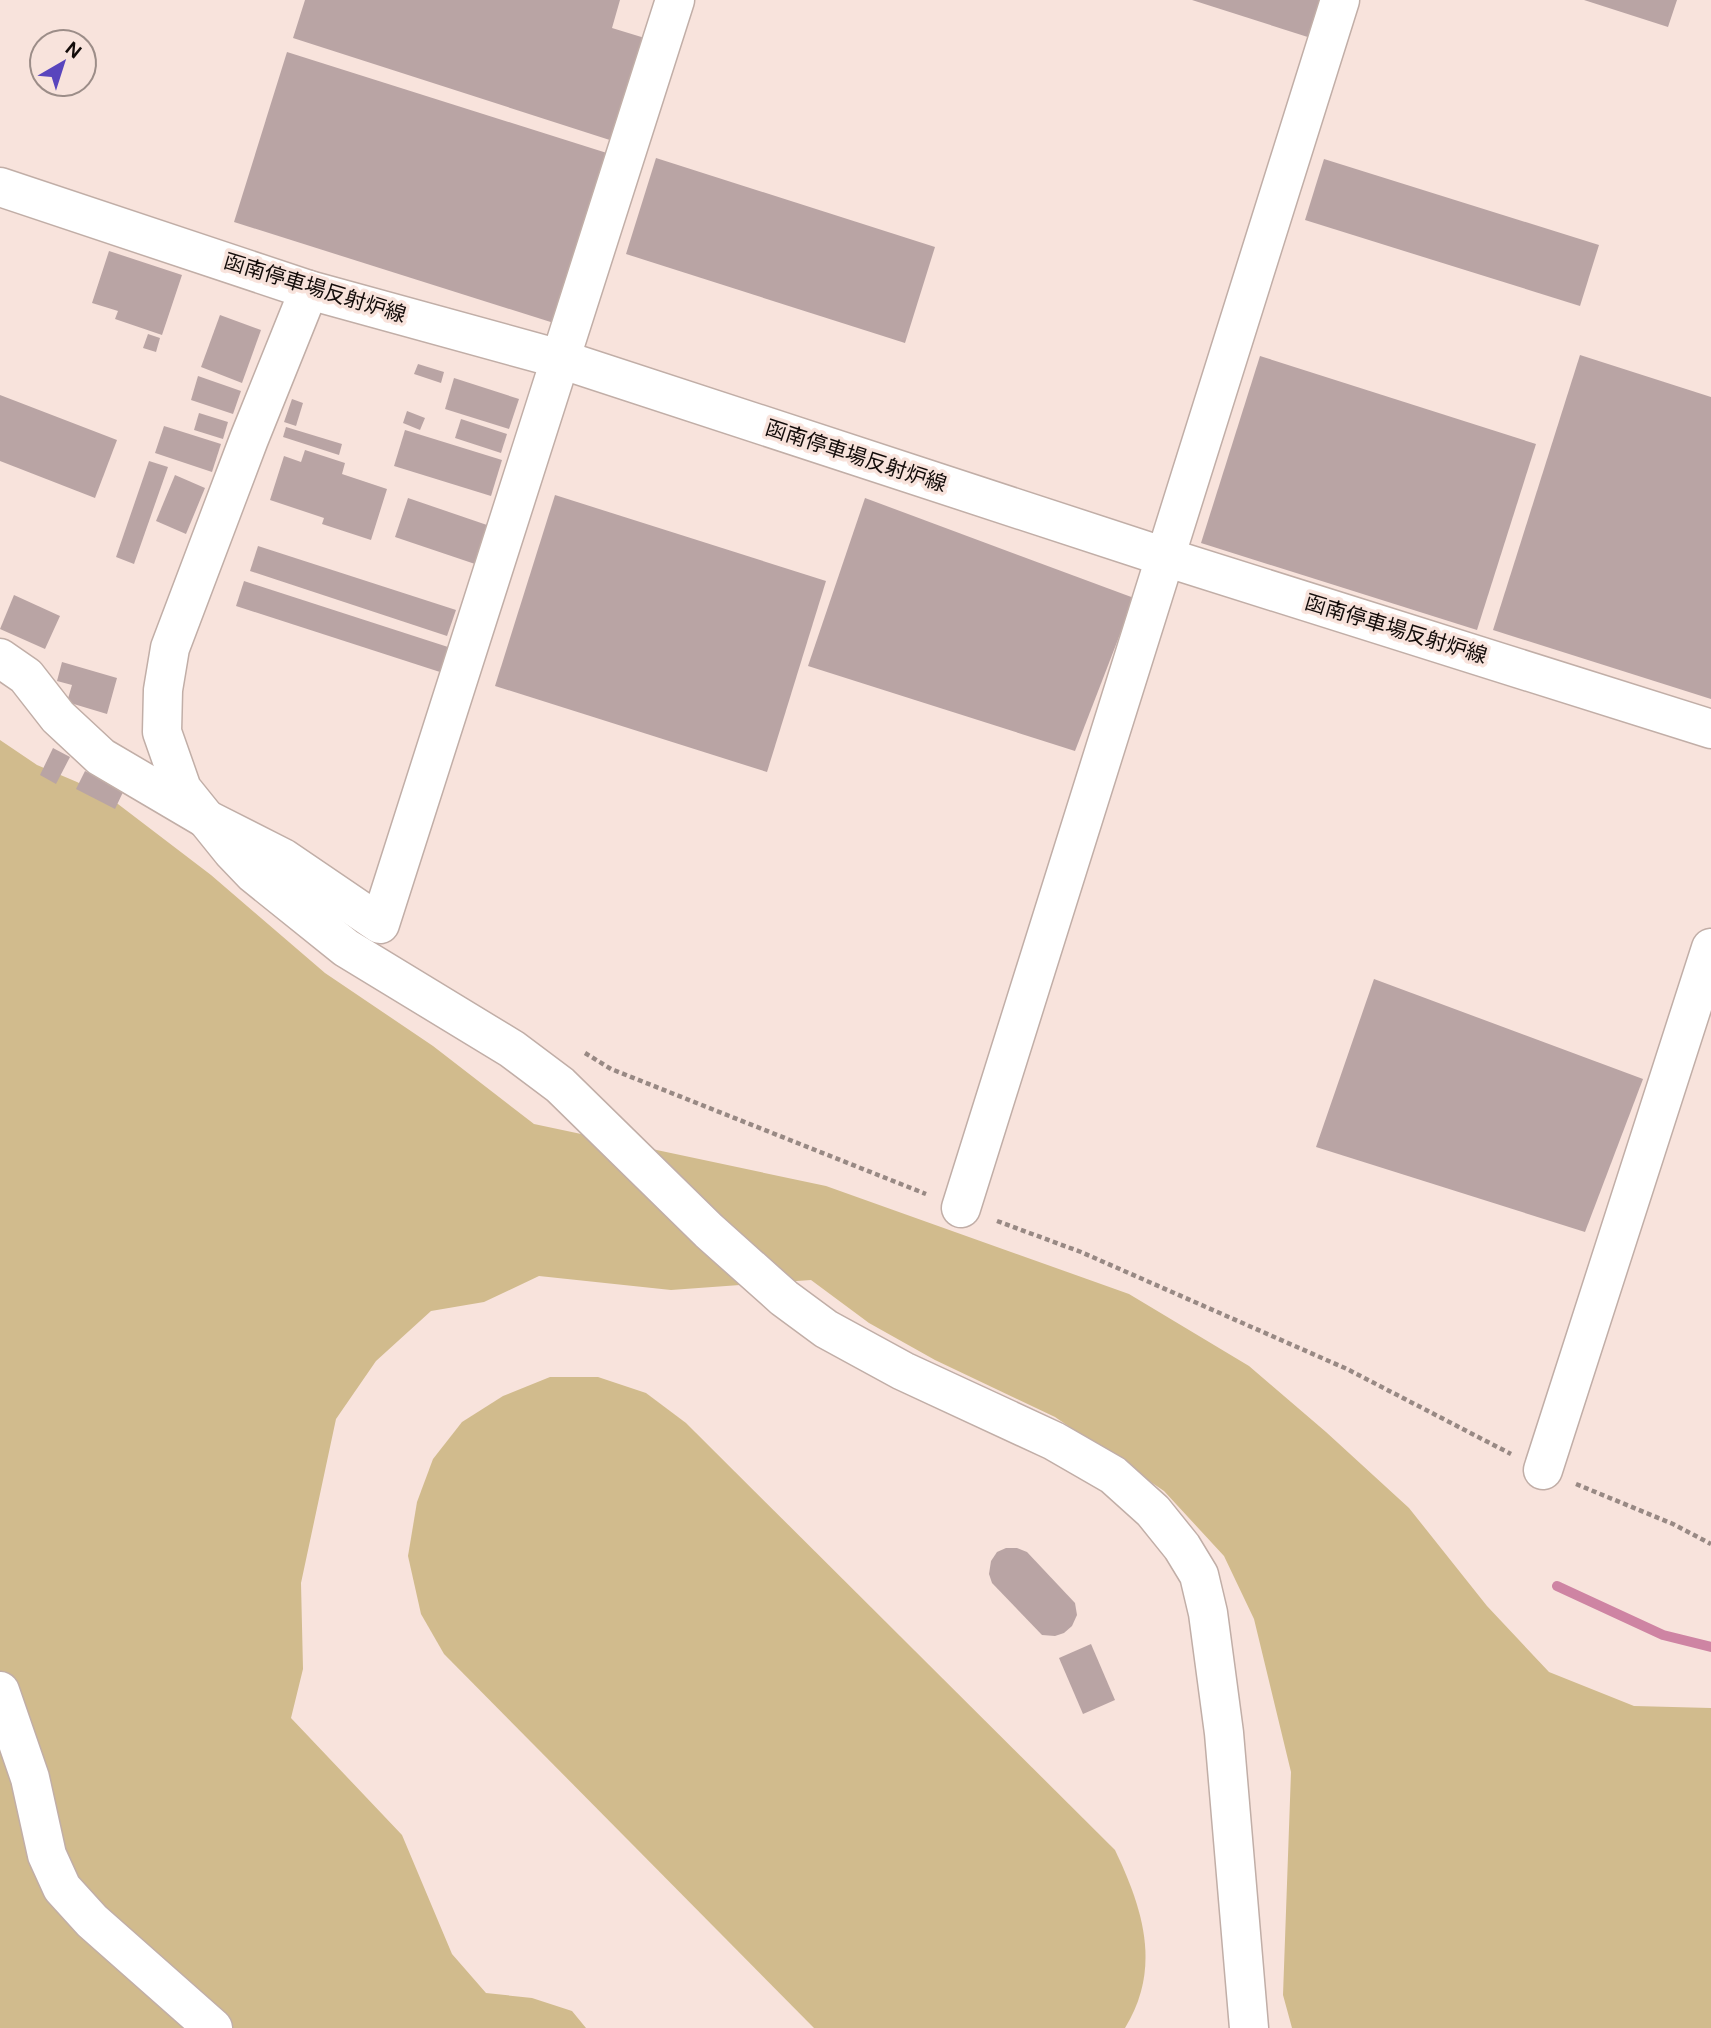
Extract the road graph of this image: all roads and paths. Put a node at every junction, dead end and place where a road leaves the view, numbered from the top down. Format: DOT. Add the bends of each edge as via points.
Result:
graph roads {
  1 [pos="675,0"];
  2 [pos="1340,0"];
  3 [pos="0,187"];
  4 [pos="309,289"];
  5 [pos="560,359"];
  6 [pos="1165,557"];
  7 [pos="0,658"];
  8 [pos="1711,729"];
  9 [pos="208,820"];
  10 [pos="1711,948"];
  11 [pos="577,1048"];
  12 [pos="961,1208"];
  13 [pos="1542,1470"];
  14 [pos="1711,1544"];
  15 [pos="0,1691"];
  16 [pos="212,2028"];
  17 [pos="1249,2028"];
  1 -- 5 [label="street"];
  2 -- 6 [label="street"];
  3 -- 4 [label="street, 函南停車場反射炉線"];
  4 -- 5 [label="street, 函南停車場反射炉線"];
  4 -- 9 [label="street" via="170,648 162,732 182,789"];
  5 -- 6 [label="street, 函南停車場反射炉線"];
  5 -- 9 [label="street" via="380,924 283,858"];
  6 -- 8 [label="street, 函南停車場反射炉線"];
  6 -- 12 [label="street"];
  7 -- 9 [label="street" via="26,676 58,718 101,757"];
  9 -- 17 [label="street" via="254,874 346,948 512,1049 560,1084 709,1231 826,1329 903,1371 1054,1441 1114,1475 1153,1511 1199,1574 1208,1613 1224,1733"];
  10 -- 13 [label="street"];
  11 -- 12 [label="path" via="611,1069"];
  12 -- 13 [label="path" via="1081,1252 1347,1369"];
  13 -- 14 [label="path"];
  15 -- 16 [label="street" via="30,1778 47,1855 62,1888 92,1921"];
}
